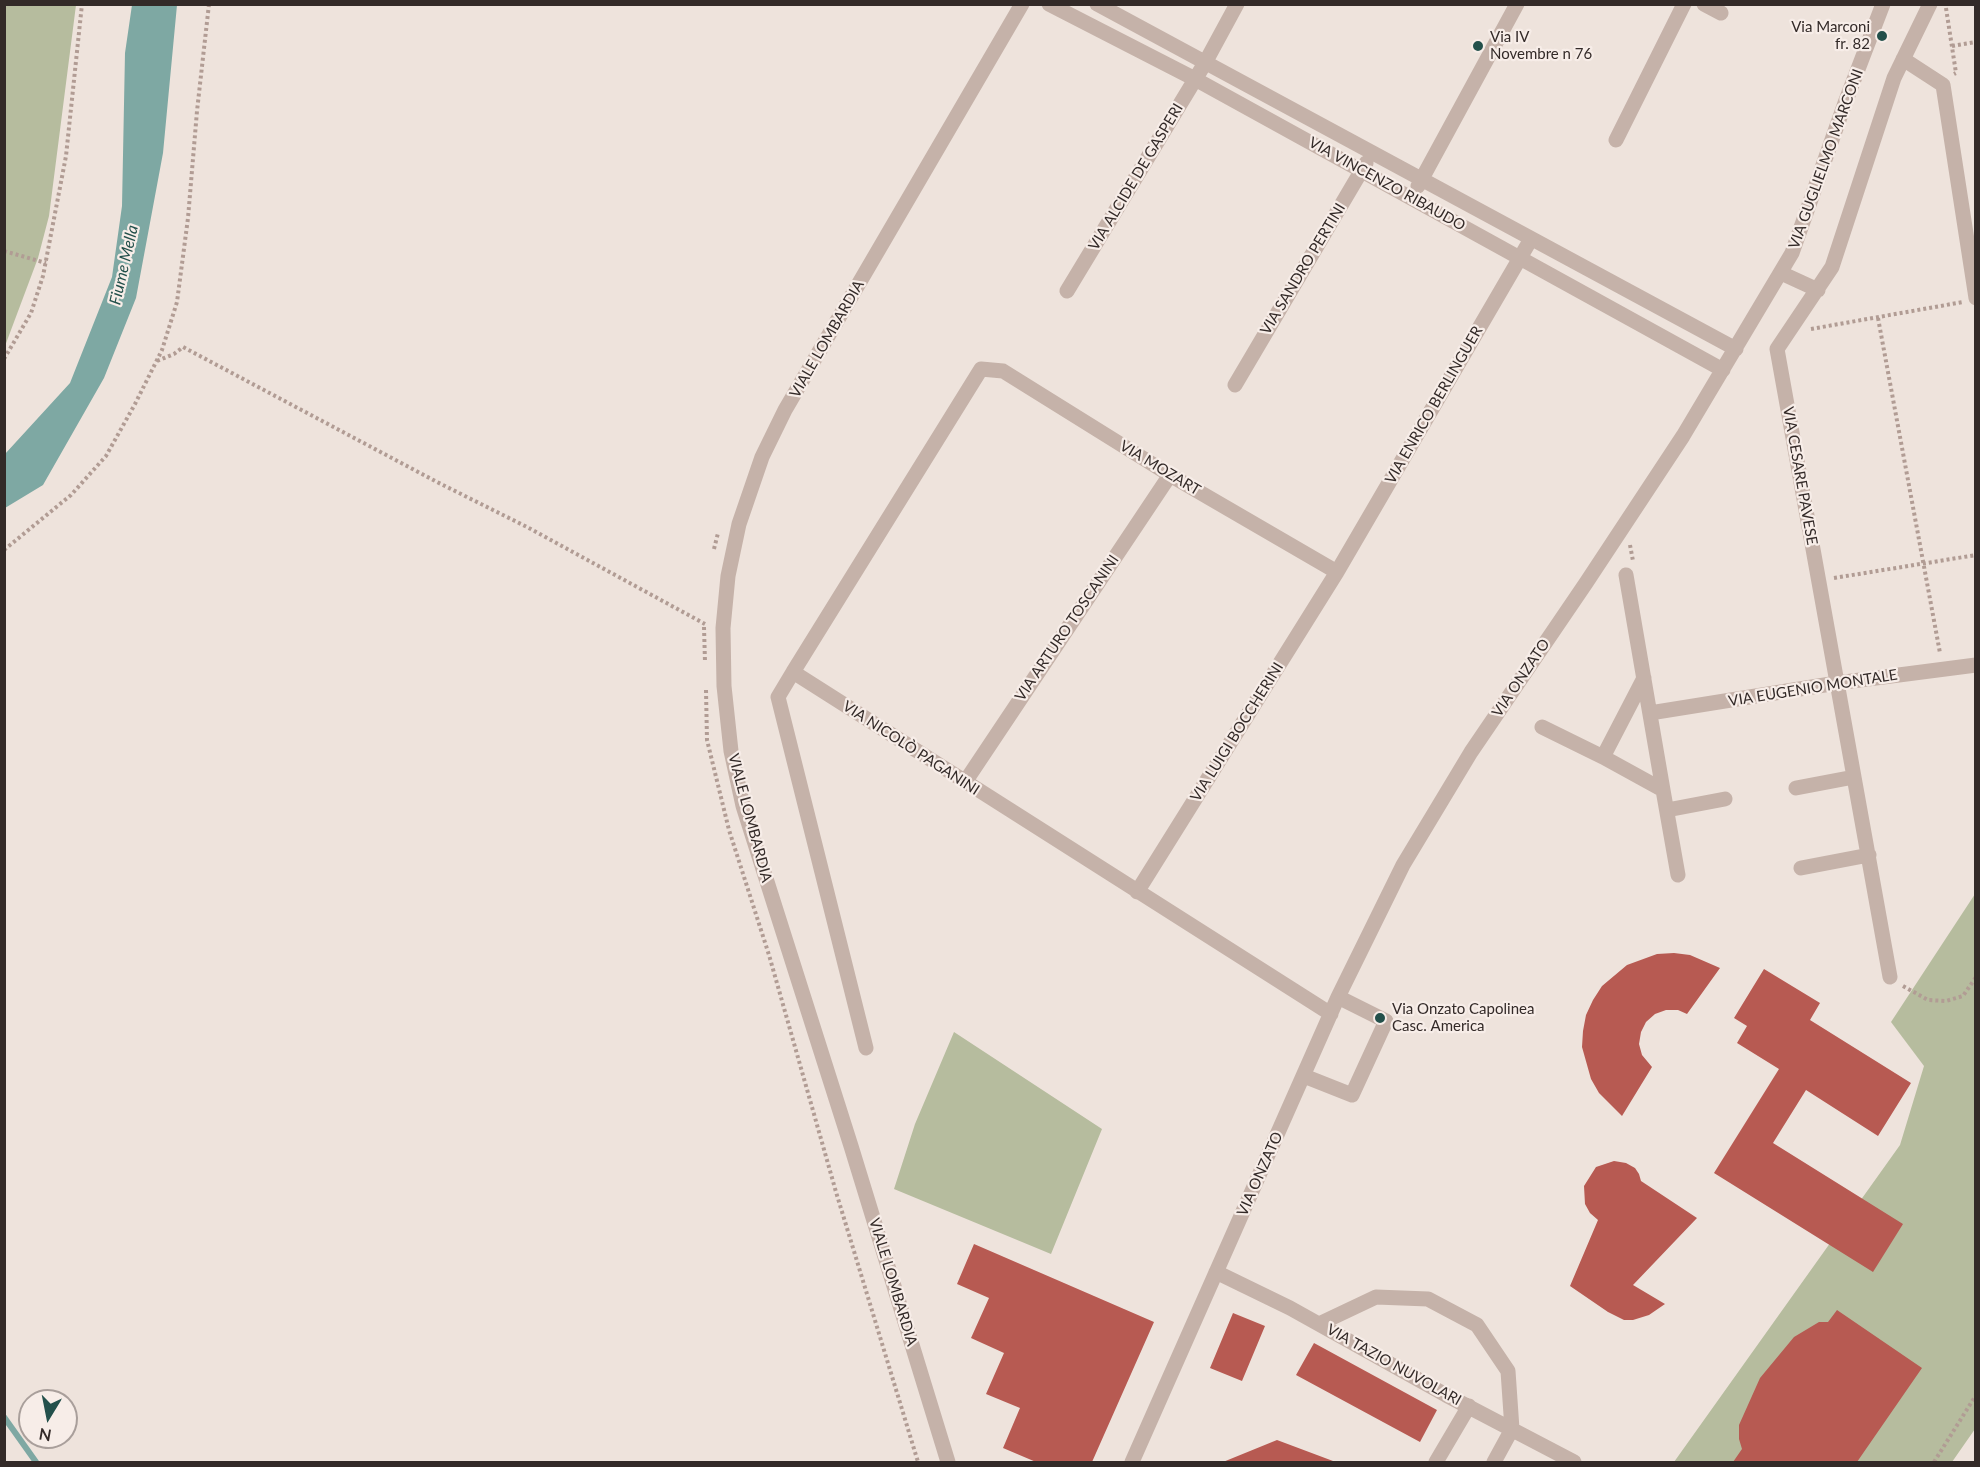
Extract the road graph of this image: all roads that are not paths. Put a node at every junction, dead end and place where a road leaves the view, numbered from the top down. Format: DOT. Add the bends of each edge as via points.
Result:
graph roads {
  1 [pos="1022,4"];
  2 [pos="1049,4"];
  3 [pos="1097,4"];
  4 [pos="1237,4"];
  5 [pos="1517,4"];
  6 [pos="1684,4"];
  7 [pos="1704,4"];
  8 [pos="1883,4"];
  9 [pos="1930,4"];
  10 [pos="1721,13"];
  11 [pos="1903,59"];
  12 [pos="1205,63"];
  13 [pos="1195,79"];
  14 [pos="1616,140"];
  15 [pos="1372,152"];
  16 [pos="1362,170"];
  17 [pos="1422,179"];
  18 [pos="1411,198"];
  19 [pos="1532,238"];
  20 [pos="1519,257"];
  21 [pos="1781,273"];
  22 [pos="1818,290"];
  23 [pos="1067,291"];
  24 [pos="1970,300"];
  25 [pos="1736,349"];
  26 [pos="1723,370"];
  27 [pos="1235,385"];
  28 [pos="1170,475"];
  29 [pos="1337,572"];
  30 [pos="1626,575"];
  31 [pos="1976,665"];
  32 [pos="793,672"];
  33 [pos="1644,678"];
  34 [pos="1837,683"];
  35 [pos="1650,713"];
  36 [pos="1542,727"];
  37 [pos="1603,757"];
  38 [pos="1854,777"];
  39 [pos="965,782"];
  40 [pos="1796,788"];
  41 [pos="1663,790"];
  42 [pos="1725,800"];
  43 [pos="1667,810"];
  44 [pos="1869,855"];
  45 [pos="1801,868"];
  46 [pos="1678,875"];
  47 [pos="1137,892"];
  48 [pos="1890,977"];
  49 [pos="1338,997"];
  50 [pos="1331,1014"];
  51 [pos="866,1048"];
  52 [pos="1304,1076"];
  53 [pos="1216,1272"];
  54 [pos="1319,1324"];
  55 [pos="1468,1407"];
  56 [pos="1512,1429"];
  57 [pos="948,1462"];
  58 [pos="1132,1462"];
  59 [pos="1436,1462"];
  60 [pos="1494,1462"];
  61 [pos="1574,1462"];
  1 -- 57 [label="street, VIALE LOMBARDIA" via="791,400 762,457 739,524 723,628 726,708 743,806"];
  2 -- 13 [label="street, VIA VINCENZO RIBAUDO"];
  3 -- 12 [label="street, VIA VINCENZO RIBAUDO"];
  4 -- 12 [label="street, VIA ALCIDE DE GASPERI"];
  5 -- 17 [label="street"];
  6 -- 14 [label="street"];
  7 -- 10 [label="street"];
  8 -- 21 [label="street, VIA GUGLIELMO MARCONI" via="1792,253"];
  9 -- 11 [label="street, VIA CESARE PAVESE"];
  11 -- 22 [label="street, VIA CESARE PAVESE" via="1832,267"];
  11 -- 24 [label="street" via="1943,85"];
  12 -- 13 [label="street, VIA ALCIDE DE GASPERI"];
  12 -- 15 [label="street, VIA VINCENZO RIBAUDO"];
  13 -- 16 [label="street, VIA VINCENZO RIBAUDO"];
  13 -- 23 [label="street, VIA ALCIDE DE GASPERI"];
  15 -- 16 [label="street, VIA SANDRO PERTINI"];
  15 -- 17 [label="street, VIA VINCENZO RIBAUDO"];
  16 -- 18 [label="street, VIA VINCENZO RIBAUDO"];
  16 -- 27 [label="street, VIA SANDRO PERTINI"];
  17 -- 18 [label="street"];
  17 -- 19 [label="street, VIA VINCENZO RIBAUDO"];
  18 -- 20 [label="street, VIA VINCENZO RIBAUDO"];
  19 -- 20 [label="street, VIA ENRICO BERLINGUER"];
  19 -- 25 [label="street, VIA VINCENZO RIBAUDO"];
  20 -- 26 [label="street, VIA VINCENZO RIBAUDO"];
  20 -- 29 [label="street, VIA ENRICO BERLINGUER"];
  21 -- 22 [label="street"];
  21 -- 25 [label="street, VIA GUGLIELMO MARCONI"];
  22 -- 34 [label="street, VIA CESARE PAVESE" via="1777,349"];
  25 -- 26 [label="street, VIA GUGLIELMO MARCONI"];
  26 -- 49 [label="street, VIA ONZATO" via="1586,584 1466,760 1403,865"];
  28 -- 29 [label="street, VIA MOZART"];
  28 -- 32 [label="street, VIA MOZART" via="1003,371 981,369"];
  28 -- 39 [label="street, VIA ARTURO TOSCANINI"];
  29 -- 47 [label="street, VIA LUIGI BOCCHERINI"];
  30 -- 33 [label="street"];
  31 -- 34 [label="street, VIA EUGENIO MONTALE"];
  32 -- 39 [label="street, VIA NICOLÒ PAGANINI"];
  32 -- 51 [label="street" via="778,697"];
  33 -- 35 [label="street"];
  33 -- 37 [label="street"];
  34 -- 35 [label="street, VIA EUGENIO MONTALE"];
  34 -- 38 [label="street, VIA CESARE PAVESE"];
  35 -- 41 [label="street"];
  36 -- 37 [label="street"];
  37 -- 41 [label="street"];
  38 -- 40 [label="street"];
  38 -- 44 [label="street, VIA CESARE PAVESE"];
  39 -- 47 [label="street, VIA NICOLÒ PAGANINI"];
  41 -- 43 [label="street"];
  42 -- 43 [label="street"];
  43 -- 46 [label="street"];
  44 -- 45 [label="street"];
  44 -- 48 [label="street, VIA CESARE PAVESE"];
  47 -- 50 [label="street, VIA NICOLÒ PAGANINI"];
  49 -- 50 [label="street, VIA ONZATO"];
  49 -- 52 [label="street" via="1386,1021 1352,1095"];
  50 -- 52 [label="street, VIA ONZATO"];
  52 -- 53 [label="street, VIA ONZATO"];
  53 -- 54 [label="street, VIA TAZIO NUVOLARI"];
  53 -- 58 [label="street, VIA ONZATO"];
  54 -- 55 [label="street, VIA TAZIO NUVOLARI"];
  54 -- 56 [label="street, VIA TAZIO NUVOLARI" via="1376,1297 1428,1299 1477,1325 1508,1371"];
  55 -- 56 [label="street, VIA TAZIO NUVOLARI"];
  55 -- 59 [label="street, VIA TAZIO NUVOLARI"];
  56 -- 60 [label="street"];
  56 -- 61 [label="street, VIA TAZIO NUVOLARI"];
}
